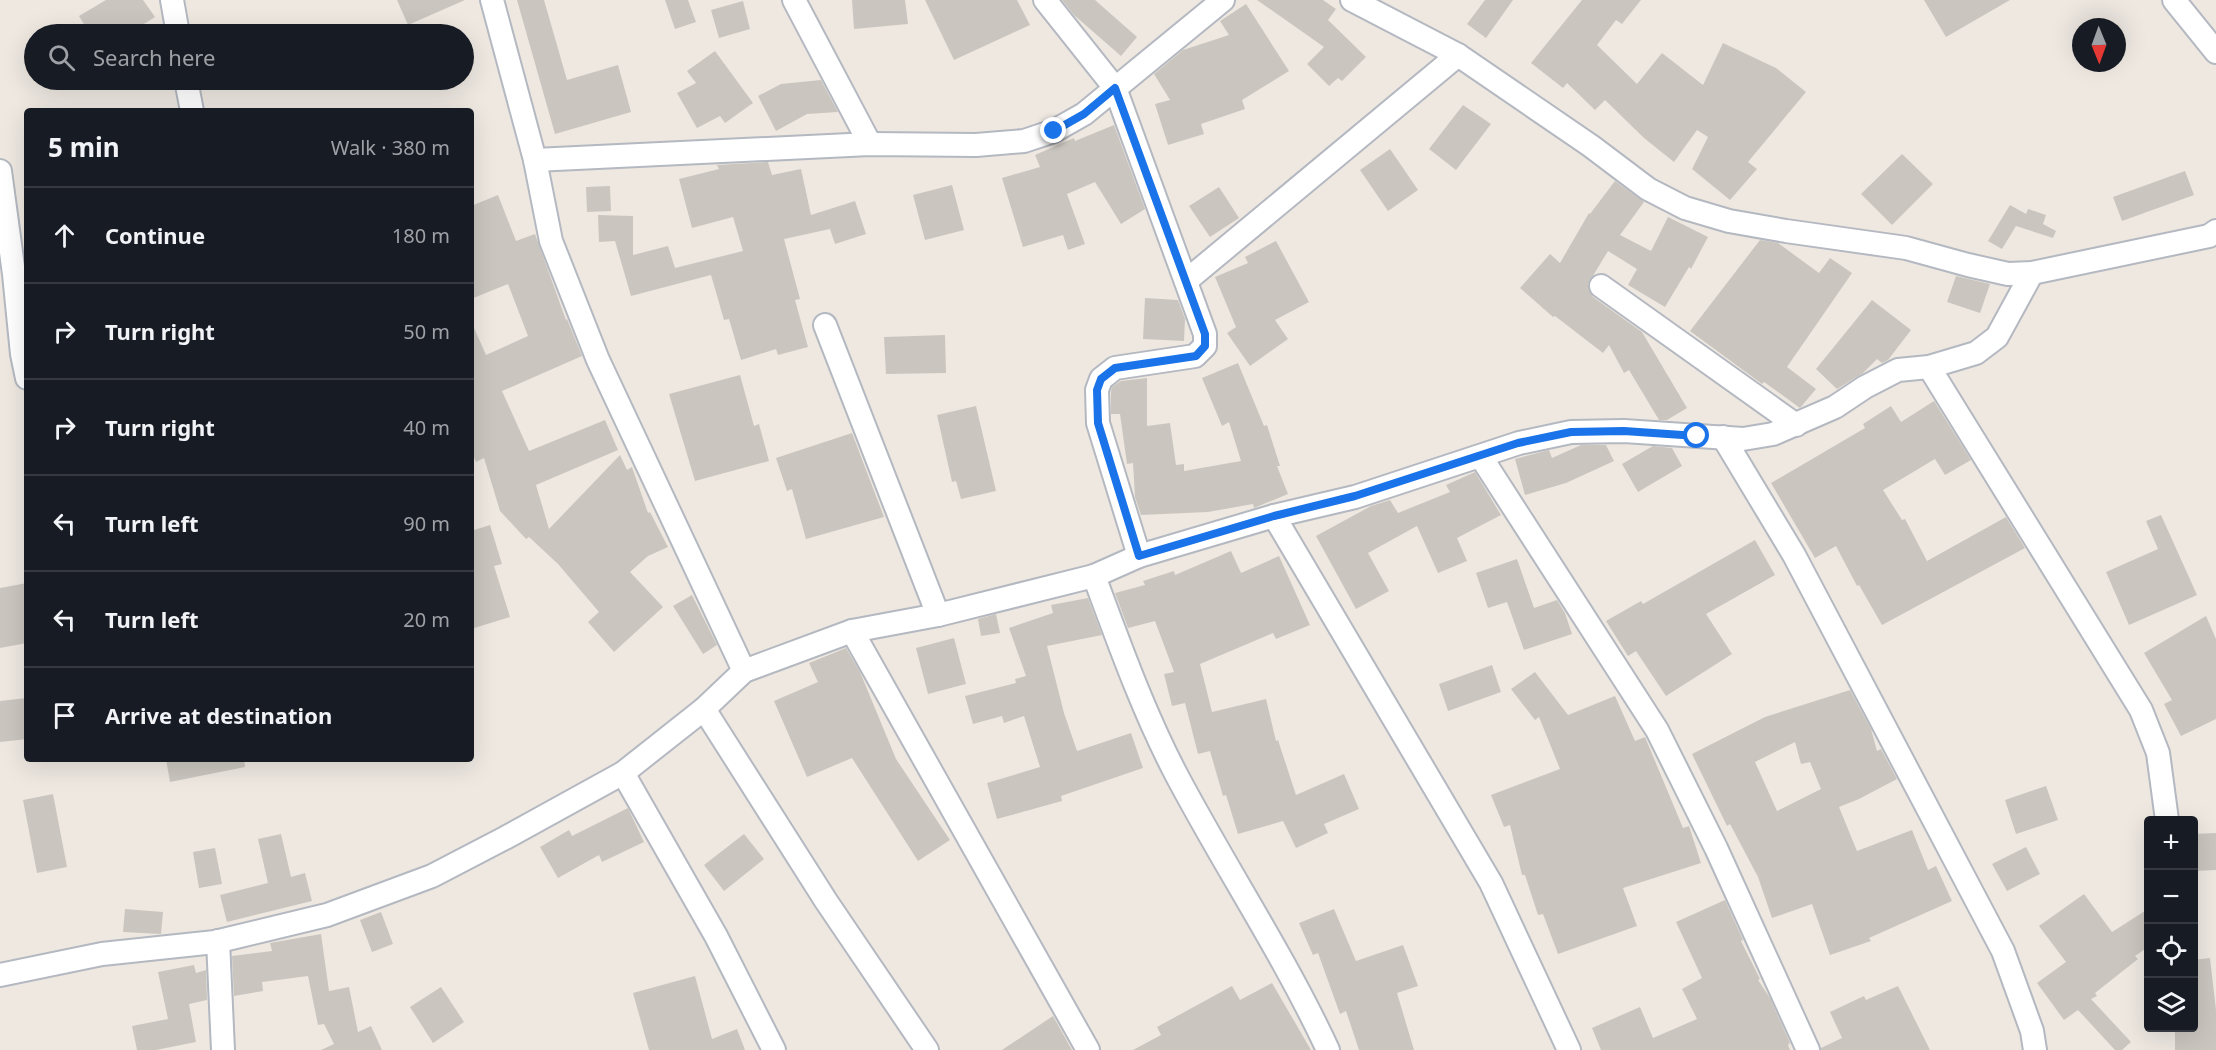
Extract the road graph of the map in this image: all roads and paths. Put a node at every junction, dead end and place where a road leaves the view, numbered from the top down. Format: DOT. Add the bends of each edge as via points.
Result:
graph roads {
  1 [pos="172,0"];
  2 [pos="492,0"];
  3 [pos="794,0"];
  4 [pos="1045,0"];
  5 [pos="1223,0"];
  6 [pos="1352,0"];
  7 [pos="2174,0"];
  8 [pos="176,24"];
  9 [pos="2216,52"];
  10 [pos="1458,55"];
  11 [pos="1115,88"];
  12 [pos="188,90"];
  13 [pos="191,108"];
  14 [pos="870,144"];
  15 [pos="536,160"];
  16 [pos="0,171"];
  17 [pos="2214,235"];
  18 [pos="2032,273"];
  19 [pos="1186,281"];
  20 [pos="1601,286"];
  21 [pos="825,325"];
  22 [pos="24,364"];
  23 [pos="1929,367"];
  24 [pos="1796,425"];
  25 [pos="1723,437"];
  26 [pos="1481,457"];
  27 [pos="1274,516"];
  28 [pos="1139,556"];
  29 [pos="1094,576"];
  30 [pos="938,615"];
  31 [pos="852,631"];
  32 [pos="744,671"];
  33 [pos="704,709"];
  34 [pos="623,773"];
  35 [pos="2166,816"];
  36 [pos="218,941"];
  37 [pos="0,975"];
  38 [pos="223,1050"];
  39 [pos="774,1050"];
  40 [pos="927,1050"];
  41 [pos="1088,1050"];
  42 [pos="1328,1050"];
  43 [pos="1569,1050"];
  44 [pos="1808,1050"];
  45 [pos="2035,1050"];
  1 -- 8 [label="street"];
  2 -- 15 [label="street"];
  3 -- 14 [label="street"];
  4 -- 11 [label="street"];
  5 -- 11 [label="street"];
  6 -- 10 [label="street"];
  7 -- 9 [label="street"];
  10 -- 18 [label="street" via="1648,189 1685,208 1729,221 1906,248 2008,274"];
  10 -- 19 [label="street"];
  11 -- 14 [label="street" via="1084,114 1054,131 1024,141 976,145"];
  11 -- 19 [label="street"];
  12 -- 13 [label="street"];
  14 -- 15 [label="street"];
  15 -- 32 [label="street" via="551,241 598,360"];
  16 -- 22 [label="street"];
  17 -- 18 [label="street"];
  18 -- 23 [label="street" via="1997,337 1976,353"];
  19 -- 28 [label="street" via="1205,334 1205,346 1196,356 1115,368 1101,379 1097,390 1098,423"];
  20 -- 24 [label="street"];
  21 -- 30 [label="street"];
  23 -- 24 [label="street" via="1898,370"];
  23 -- 35 [label="street" via="2141,710 2158,753"];
  24 -- 25 [label="street" via="1743,439"];
  25 -- 26 [label="street" via="1571,432 1518,443"];
  25 -- 45 [label="street" via="1794,555 2003,951"];
  26 -- 27 [label="street"];
  26 -- 44 [label="street" via="1657,730 1716,848"];
  27 -- 28 [label="street"];
  27 -- 43 [label="street" via="1491,883"];
  28 -- 29 [label="street"];
  29 -- 30 [label="street"];
  29 -- 42 [label="street" via="1176,773"];
  30 -- 31 [label="street"];
  31 -- 32 [label="street"];
  31 -- 41 [label="street"];
  32 -- 33 [label="street"];
  33 -- 34 [label="street"];
  33 -- 40 [label="street"];
  34 -- 36 [label="street" via="432,876 327,915"];
  34 -- 39 [label="street" via="716,936"];
  36 -- 37 [label="street" via="102,954"];
  36 -- 38 [label="street"];
}
